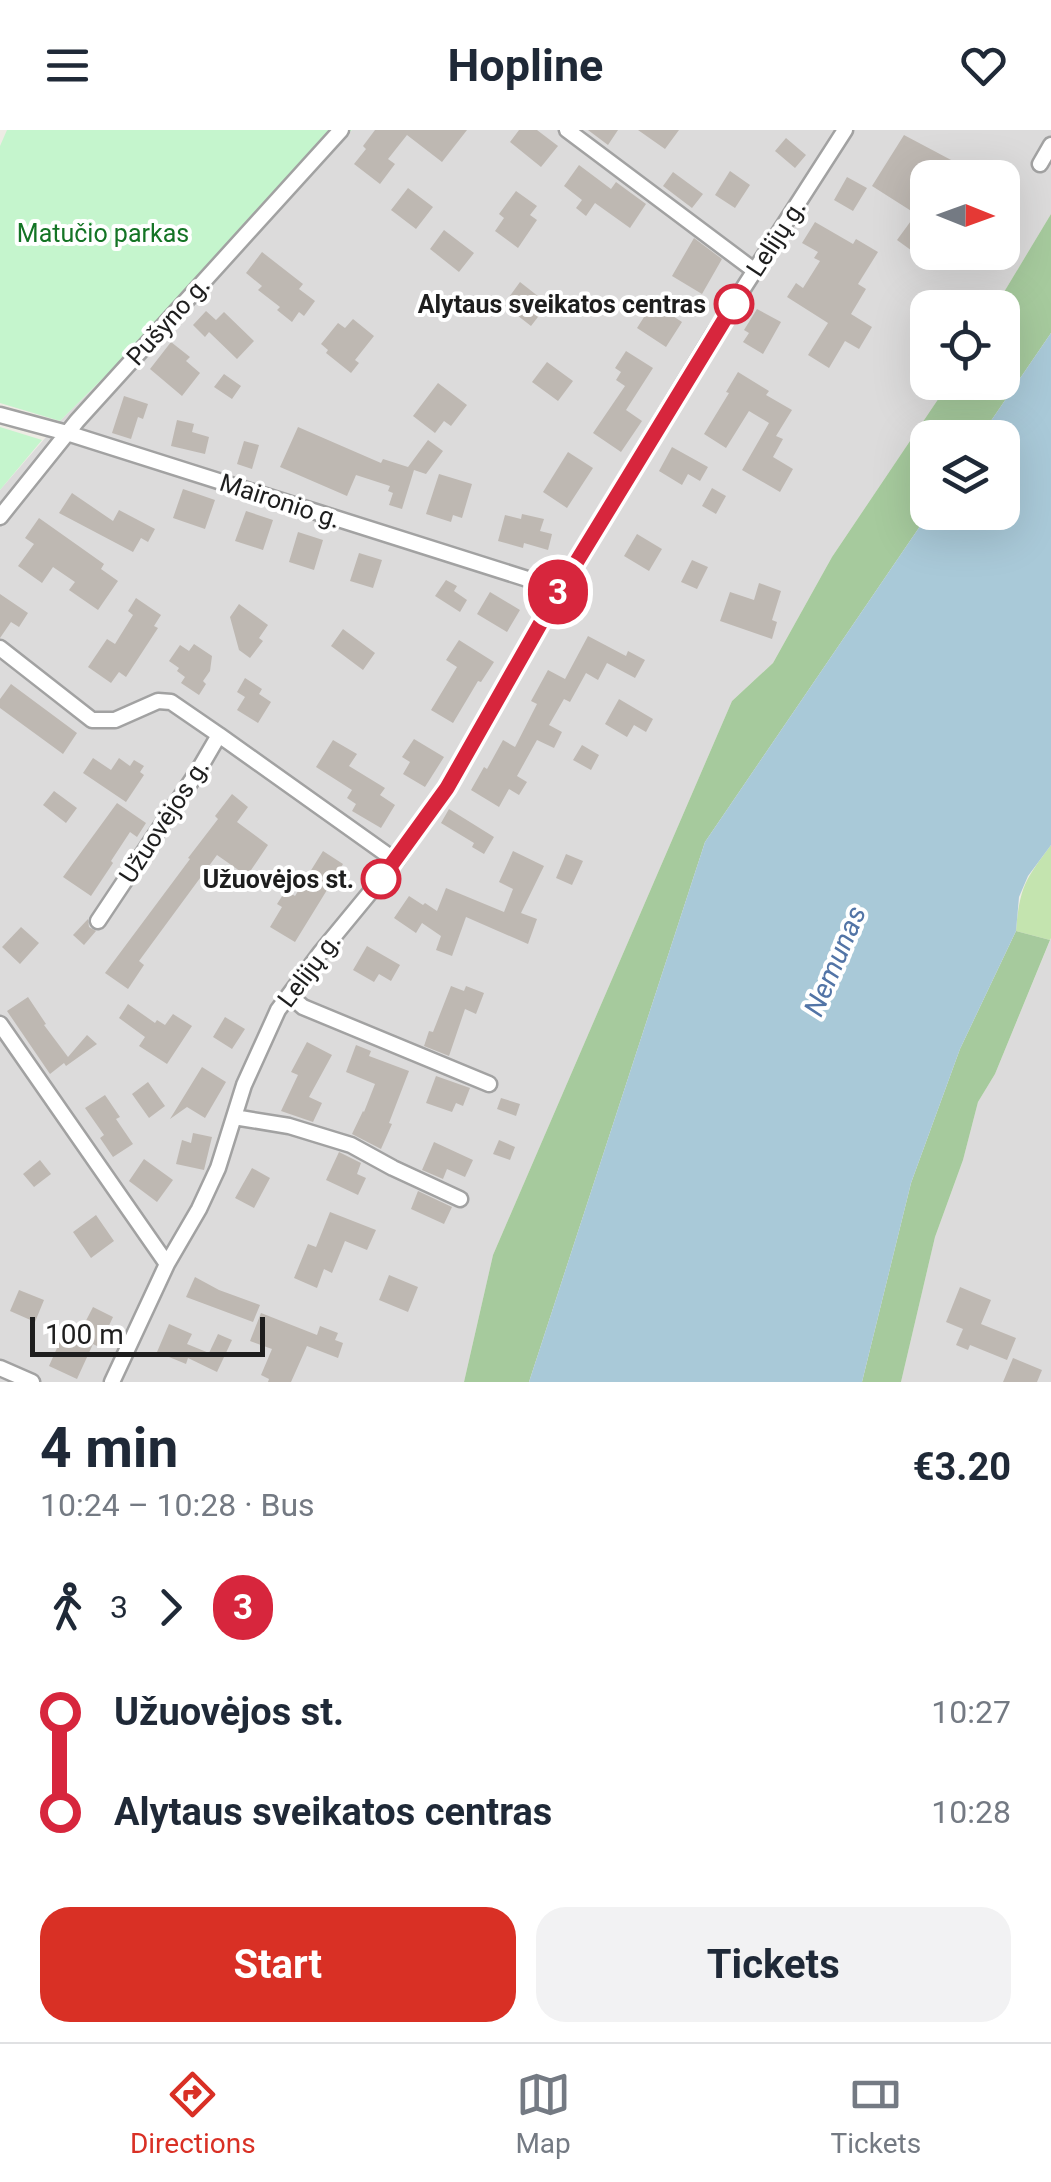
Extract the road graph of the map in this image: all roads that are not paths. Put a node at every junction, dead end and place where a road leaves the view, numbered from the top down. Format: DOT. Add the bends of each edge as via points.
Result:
graph roads {
  1 [pos="341,130"];
  2 [pos="567,130"];
  3 [pos="845,130"];
  4 [pos="1051,146"];
  5 [pos="1040,164"];
  6 [pos="755,270"];
  7 [pos="0,415"];
  8 [pos="67,434"];
  9 [pos="0,517"];
  10 [pos="560,589"];
  11 [pos="0,648"];
  12 [pos="218,735"];
  13 [pos="396,860"];
  14 [pos="98,921"];
  15 [pos="289,995"];
  16 [pos="0,1024"];
  17 [pos="488,1084"];
  18 [pos="234,1118"];
  19 [pos="460,1199"];
  20 [pos="167,1264"];
  21 [pos="0,1368"];
  22 [pos="32,1382"];
  23 [pos="112,1382"];
  1 -- 8 [label="street, Pušyno g."];
  2 -- 6 [label="street"];
  3 -- 6 [label="street, Lelijų g."];
  4 -- 5 [label="street"];
  6 -- 10 [label="street, Lelijų g."];
  7 -- 8 [label="street, Maironio g."];
  8 -- 9 [label="street, Pušyno g."];
  8 -- 10 [label="street, Maironio g."];
  10 -- 13 [label="street, Lelijų g." via="447,788"];
  11 -- 12 [label="street, Užuovėjos g." via="92,720 115,720 171,702"];
  12 -- 13 [label="street"];
  12 -- 14 [label="street, Užuovėjos g."];
  13 -- 15 [label="street, Lelijų g."];
  15 -- 17 [label="street" via="303,1007"];
  15 -- 18 [label="street, Lelijų g."];
  16 -- 20 [label="street"];
  18 -- 19 [label="street" via="351,1145"];
  18 -- 20 [label="street, Lelijų g." via="199,1210"];
  20 -- 23 [label="street, Lelijų g."];
  21 -- 22 [label="street"];
}
